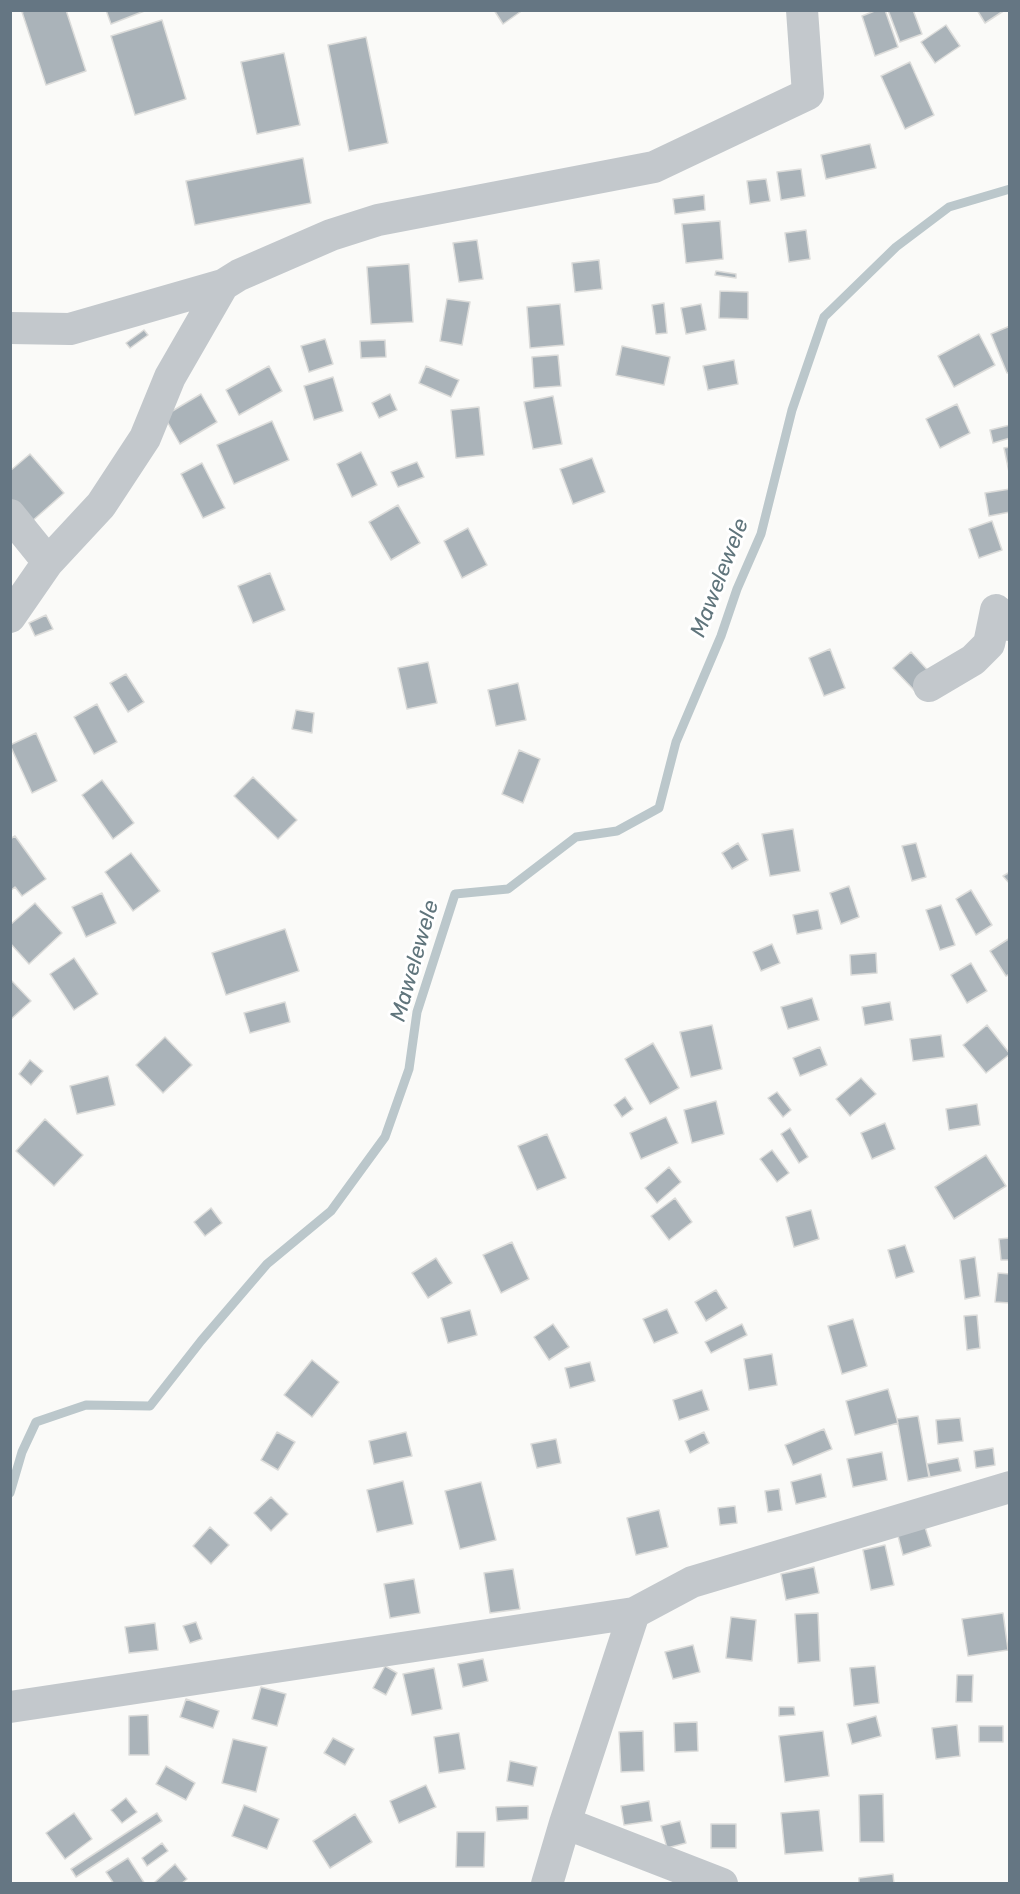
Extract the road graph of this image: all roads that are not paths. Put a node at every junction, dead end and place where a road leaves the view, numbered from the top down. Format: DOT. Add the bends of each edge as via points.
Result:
graph roads {
  1 [pos="802,10"];
  2 [pos="223,285"];
  3 [pos="10,328"];
  4 [pos="10,515"];
  5 [pos="48,562"];
  6 [pos="10,617"];
  7 [pos="1010,625"];
  8 [pos="930,687"];
  9 [pos="1010,1487"];
  10 [pos="634,1613"];
  11 [pos="10,1707"];
  12 [pos="565,1823"];
  13 [pos="547,1884"];
  14 [pos="722,1884"];
  1 -- 2 [label="street" via="808,94 654,167 378,220 321,239"];
  2 -- 3 [label="street" via="70,329"];
  2 -- 5 [label="street" via="170,377 145,438 101,506"];
  4 -- 5 [label="street"];
  5 -- 6 [label="street"];
  7 -- 8 [label="street" via="996,610 989,644 973,660"];
  9 -- 10 [label="street" via="692,1582"];
  10 -- 11 [label="street"];
  10 -- 12 [label="street"];
  12 -- 13 [label="street"];
  12 -- 14 [label="street"];
}
